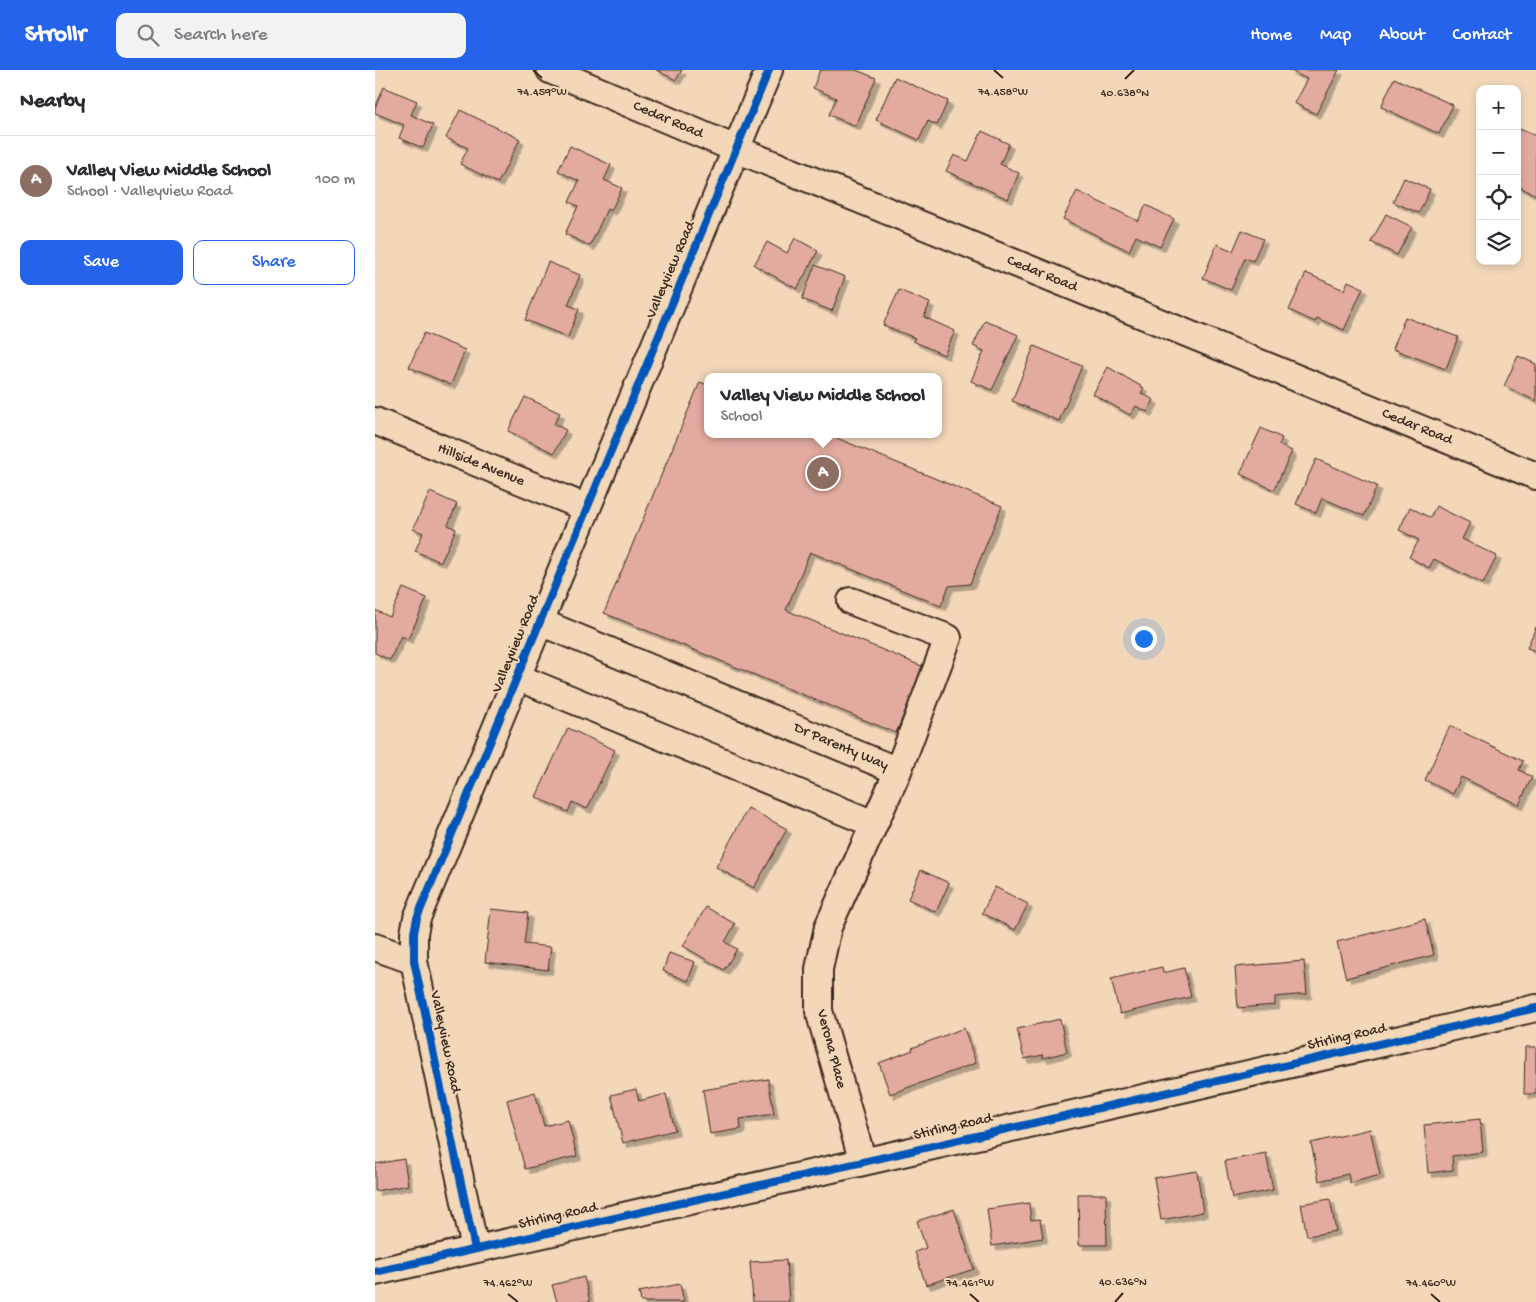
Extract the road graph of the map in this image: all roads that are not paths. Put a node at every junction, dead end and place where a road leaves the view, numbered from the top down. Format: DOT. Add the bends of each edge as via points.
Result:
graph roads {
  1 [pos="550,70"];
  2 [pos="769,70"];
  3 [pos="736,149"];
  4 [pos="375,421"];
  5 [pos="1536,476"];
  6 [pos="587,508"];
  7 [pos="851,601"];
  8 [pos="540,622"];
  9 [pos="517,677"];
  10 [pos="897,771"];
  11 [pos="874,824"];
  12 [pos="375,946"];
  13 [pos="414,961"];
  14 [pos="1536,1008"];
  15 [pos="863,1162"];
  16 [pos="475,1249"];
  17 [pos="375,1272"];
  1 -- 3 [label="street, Cedar Road"];
  2 -- 3 [label="street, Valleyview Road"];
  3 -- 5 [label="street, Cedar Road"];
  3 -- 6 [label="street, Valleyview Road"];
  4 -- 6 [label="street, Hillside Avenue"];
  6 -- 8 [label="street, Valleyview Road"];
  7 -- 10 [label="street" via="949,638"];
  8 -- 9 [label="street, Valleyview Road"];
  8 -- 10 [label="street, Dr Parenty Way"];
  9 -- 11 [label="street"];
  9 -- 13 [label="street, Valleyview Road" via="417,918"];
  10 -- 11 [label="street, Dr Parenty Way"];
  11 -- 15 [label="street, Verona Place" via="828,927 819,969 819,1011"];
  12 -- 13 [label="street"];
  13 -- 16 [label="street, Valleyview Road"];
  14 -- 15 [label="street, Stirling Road"];
  15 -- 16 [label="street, Stirling Road"];
  16 -- 17 [label="street, Stirling Road"];
}
